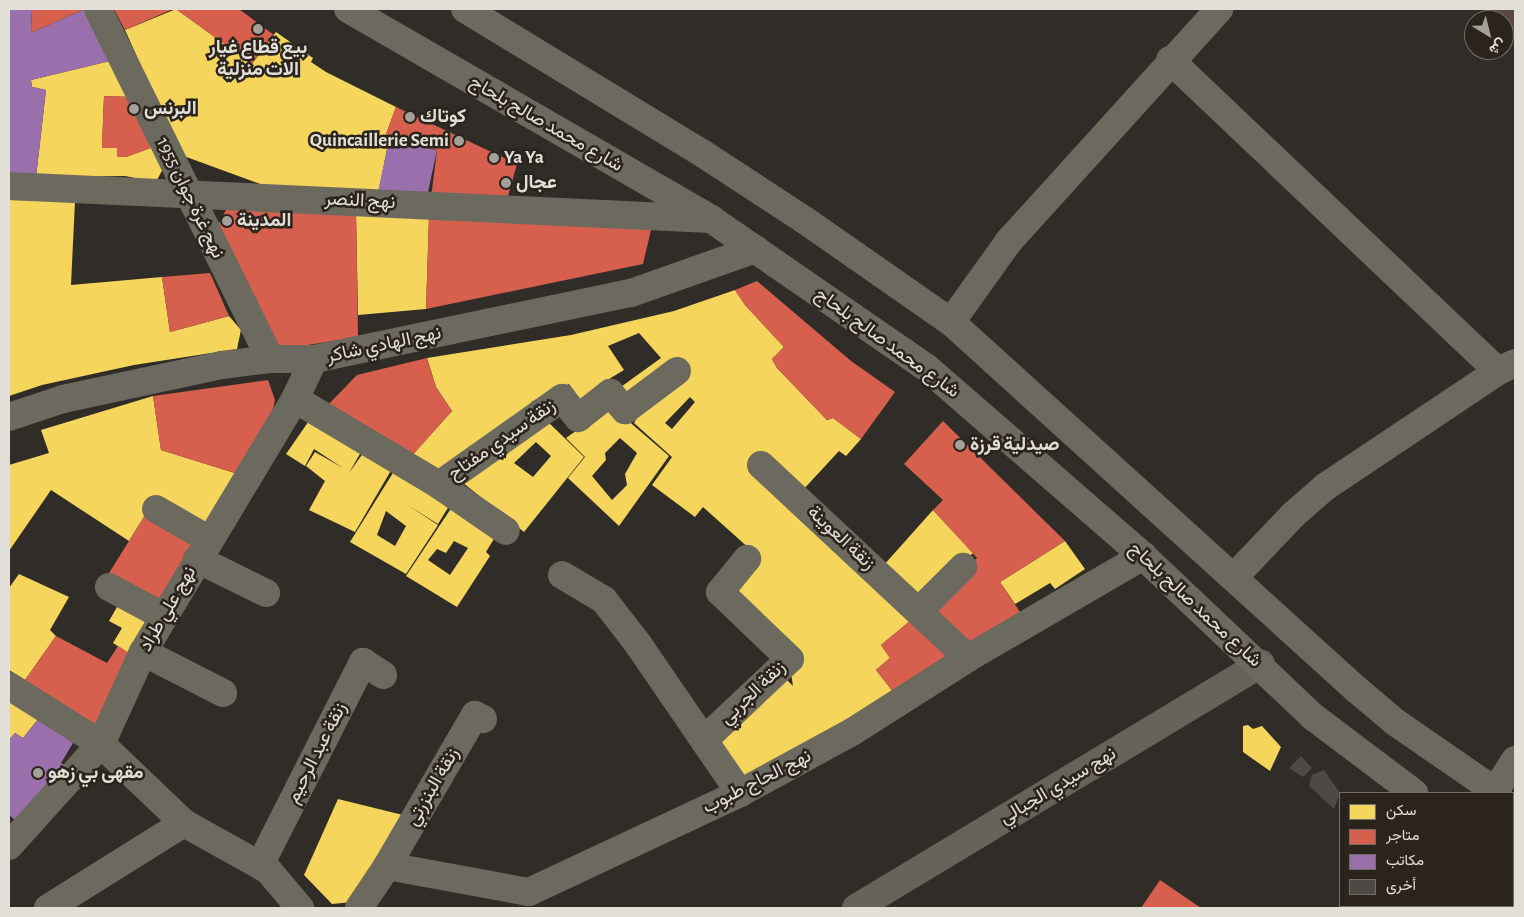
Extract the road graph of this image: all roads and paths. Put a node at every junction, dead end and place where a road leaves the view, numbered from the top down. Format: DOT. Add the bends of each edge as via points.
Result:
graph roads {
  1 [pos="98,9"];
  2 [pos="348,9"];
  3 [pos="465,9"];
  4 [pos="1219,9"];
  5 [pos="1170,60"];
  6 [pos="9,186"];
  7 [pos="187,193"];
  8 [pos="711,219"];
  9 [pos="755,249"];
  10 [pos="951,322"];
  11 [pos="270,359"];
  12 [pos="314,360"];
  13 [pos="1507,367"];
  14 [pos="677,371"];
  15 [pos="295,399"];
  16 [pos="9,417"];
  17 [pos="761,465"];
  18 [pos="439,484"];
  19 [pos="156,509"];
  20 [pos="506,531"];
  21 [pos="203,549"];
  22 [pos="1143,556"];
  23 [pos="747,559"];
  24 [pos="963,567"];
  25 [pos="562,575"];
  26 [pos="1235,576"];
  27 [pos="109,587"];
  28 [pos="266,593"];
  29 [pos="920,610"];
  30 [pos="163,616"];
  31 [pos="143,652"];
  32 [pos="968,658"];
  33 [pos="1261,664"];
  34 [pos="383,675"];
  35 [pos="9,686"];
  36 [pos="223,694"];
  37 [pos="483,719"];
  38 [pos="704,740"];
  39 [pos="101,744"];
  40 [pos="1515,760"];
  41 [pos="1413,792"];
  42 [pos="1496,792"];
  43 [pos="1507,792"];
  44 [pos="740,793"];
  45 [pos="184,823"];
  46 [pos="12,836"];
  47 [pos="260,866"];
  48 [pos="387,866"];
  49 [pos="535,900"];
  50 [pos="55,906"];
  51 [pos="300,908"];
  52 [pos="359,908"];
  53 [pos="856,908"];
  1 -- 7 [label="street, 1955 نهج غرة جوان"];
  2 -- 8 [label="main road, شارع محمد صالح بلحاج"];
  3 -- 10 [label="main road" via="702,153"];
  4 -- 5 [label="street"];
  5 -- 10 [label="street" via="1009,240"];
  5 -- 13 [label="street"];
  6 -- 7 [label="street, نهج النصر" via="120,194"];
  7 -- 8 [label="street, نهج النصر"];
  7 -- 11 [label="street, 1955 نهج غرة جوان"];
  8 -- 9 [label="main road, شارع محمد صالح بلحاج"];
  9 -- 12 [label="street, نهج الهادي شاكر" via="632,292"];
  9 -- 22 [label="main road, شارع محمد صالح بلحاج" via="927,368"];
  10 -- 26 [label="main road"];
  11 -- 12 [label="street, نهج الهادي شاكر"];
  11 -- 16 [label="street, نهج الهادي شاكر" via="222,365 63,399"];
  12 -- 15 [label="street, نهج علي طراد"];
  13 -- 26 [label="street" via="1325,487"];
  14 -- 18 [label="street, زنقة سيدي مفتاح" via="625,410 610,393 578,418 562,398"];
  15 -- 18 [label="street, زنقة سيدي مفتاح"];
  15 -- 21 [label="street, نهج علي طراد"];
  17 -- 29 [label="street, زنقة العوينة"];
  18 -- 20 [label="street, زنقة سيدي مفتاح"];
  19 -- 21 [label="street"];
  21 -- 28 [label="street"];
  21 -- 30 [label="street, نهج علي طراد"];
  22 -- 32 [label="street, نهج الحاج طبوب"];
  22 -- 33 [label="main road, شارع محمد صالح بلحاج"];
  23 -- 38 [label="street, زنقة الجربي" via="720,592 790,659"];
  24 -- 29 [label="street"];
  25 -- 38 [label="street, زنقة الجربي" via="604,600"];
  26 -- 42 [label="main road" via="1395,722"];
  27 -- 30 [label="street"];
  29 -- 32 [label="street, زنقة العوينة"];
  30 -- 31 [label="street, نهج علي طراد"];
  31 -- 36 [label="street"];
  31 -- 39 [label="street, نهج علي طراد"];
  32 -- 44 [label="street, نهج الحاج طبوب" via="852,732"];
  33 -- 41 [label="main road, شارع محمد صالح بلحاج" via="1312,716"];
  33 -- 53 [label="street, نهج سيدي الجبالي"];
  34 -- 47 [label="street, زنقة عبد الرحيم" via="363,662"];
  35 -- 39 [label="street"];
  37 -- 48 [label="street, زنقة البنزرتي" via="475,716"];
  38 -- 44 [label="street, زنقة الجربي"];
  39 -- 45 [label="street"];
  39 -- 46 [label="street, نهج علي طراد"];
  40 -- 43 [label="street"];
  44 -- 49 [label="street, نهج الحاج طبوب"];
  45 -- 47 [label="street"];
  45 -- 50 [label="street"];
  47 -- 51 [label="street" via="268,870"];
  48 -- 49 [label="street, نهج الحاج طبوب"];
  48 -- 52 [label="street"];
}
